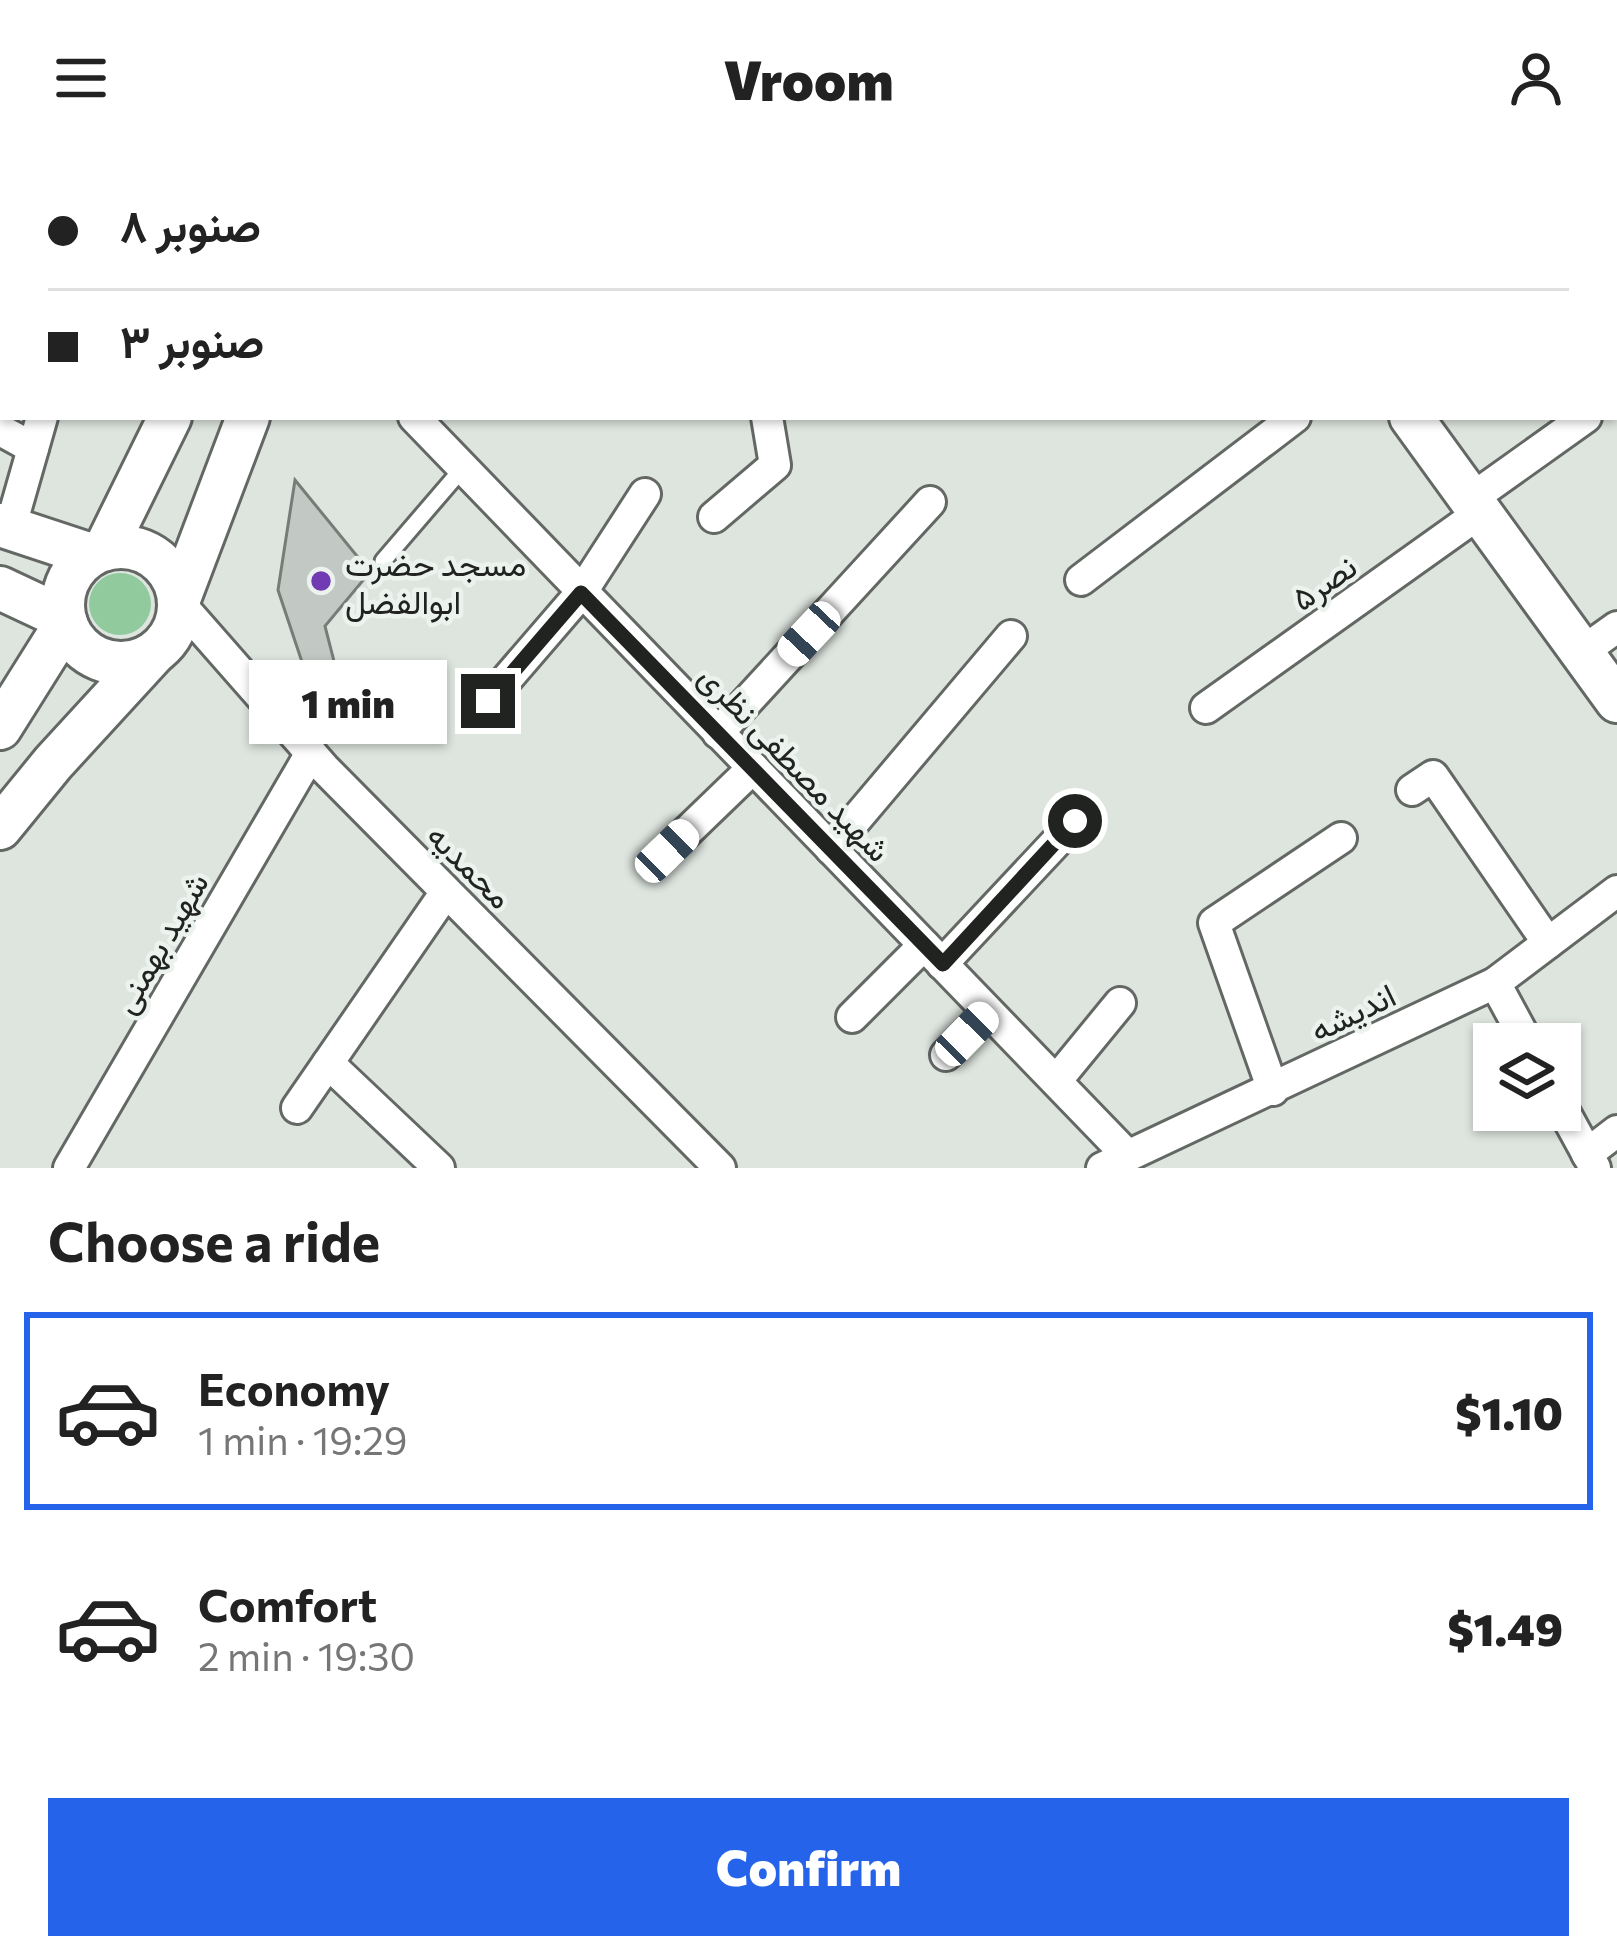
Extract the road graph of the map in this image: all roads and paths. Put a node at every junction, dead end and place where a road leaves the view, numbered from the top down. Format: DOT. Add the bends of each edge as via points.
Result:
graph roads {
  1 [pos="41,420"];
  2 [pos="168,420"];
  3 [pos="247,420"];
  4 [pos="417,420"];
  5 [pos="768,420"];
  6 [pos="1291,420"];
  7 [pos="1414,420"];
  8 [pos="1582,420"];
  9 [pos="0,430"];
  10 [pos="33,448"];
  11 [pos="462,469"];
  12 [pos="645,494"];
  13 [pos="930,502"];
  14 [pos="1476,506"];
  15 [pos="714,517"];
  16 [pos="5,527"];
  17 [pos="98,552"];
  18 [pos="383,560"];
  19 [pos="1081,580"];
  20 [pos="0,588"];
  21 [pos="581,593"];
  22 [pos="180,601"];
  23 [pos="65,621"];
  24 [pos="1617,627"];
  25 [pos="1011,636"];
  26 [pos="1582,652"];
  27 [pos="153,654"];
  28 [pos="488,701"];
  29 [pos="1617,701"];
  30 [pos="1206,708"];
  31 [pos="0,728"];
  32 [pos="718,734"];
  33 [pos="311,753"];
  34 [pos="753,768"];
  35 [pos="1412,790"];
  36 [pos="1075,821"];
  37 [pos="0,828"];
  38 [pos="1342,838"];
  39 [pos="831,849"];
  40 [pos="667,851"];
  41 [pos="1617,891"];
  42 [pos="446,892"];
  43 [pos="1548,943"];
  44 [pos="933,955"];
  45 [pos="1495,983"];
  46 [pos="1120,1003"];
  47 [pos="988,1012"];
  48 [pos="853,1017"];
  49 [pos="1517,1023"];
  50 [pos="946,1055"];
  51 [pos="328,1063"];
  52 [pos="1056,1082"];
  53 [pos="1273,1090"];
  54 [pos="297,1108"];
  55 [pos="1575,1131"];
  56 [pos="1617,1131"];
  57 [pos="1591,1161"];
  58 [pos="1115,1162"];
  59 [pos="69,1168"];
  60 [pos="439,1168"];
  61 [pos="720,1168"];
  1 -- 10 [label="street"];
  2 -- 17 [label="main road"];
  3 -- 22 [label="main road"];
  4 -- 11 [label="street, شهید مصطفی نظری"];
  5 -- 15 [label="street" via="775,465"];
  6 -- 19 [label="street"];
  7 -- 14 [label="main road"];
  8 -- 14 [label="street, نصر۵"];
  9 -- 10 [label="street"];
  10 -- 16 [label="street"];
  11 -- 18 [label="lane"];
  11 -- 21 [label="street, شهید مصطفی نظری"];
  12 -- 21 [label="street"];
  13 -- 32 [label="street"];
  14 -- 26 [label="main road"];
  14 -- 30 [label="street, نصر۵"];
  16 -- 17 [label="main road"];
  17 -- 22 [label="main road" via="154,556"];
  17 -- 23 [label="main road" via="67,583"];
  20 -- 23 [label="main road"];
  21 -- 28 [label="street"];
  21 -- 32 [label="street, شهید مصطفی نظری"];
  22 -- 27 [label="main road" via="177,623"];
  22 -- 33 [label="street, محمدیه"];
  23 -- 27 [label="main road" via="95,657 124,663"];
  23 -- 31 [label="main road"];
  24 -- 26 [label="street"];
  25 -- 39 [label="street"];
  26 -- 29 [label="main road"];
  27 -- 37 [label="main road"];
  32 -- 34 [label="street, شهید مصطفی نظری"];
  33 -- 42 [label="street, محمدیه"];
  33 -- 59 [label="street, شهید بهمنی"];
  34 -- 39 [label="street, شهید مصطفی نظری"];
  34 -- 40 [label="street"];
  35 -- 43 [label="street" via="1433,776"];
  36 -- 44 [label="street"];
  38 -- 53 [label="street" via="1214,922"];
  39 -- 44 [label="street, شهید مصطفی نظری"];
  41 -- 43 [label="street, اندیشه"];
  42 -- 51 [label="street"];
  42 -- 61 [label="street, محمدیه"];
  43 -- 45 [label="street, اندیشه"];
  44 -- 47 [label="street, شهید مصطفی نظری"];
  44 -- 48 [label="street"];
  45 -- 49 [label="street"];
  45 -- 53 [label="street, اندیشه"];
  46 -- 52 [label="street"];
  47 -- 50 [label="street"];
  47 -- 52 [label="street, شهید مصطفی نظری"];
  51 -- 54 [label="street"];
  51 -- 60 [label="street"];
  52 -- 58 [label="street, شهید مصطفی نظری"];
  53 -- 58 [label="street, اندیشه"];
  55 -- 57 [label="street"];
  56 -- 57 [label="street"];
}
